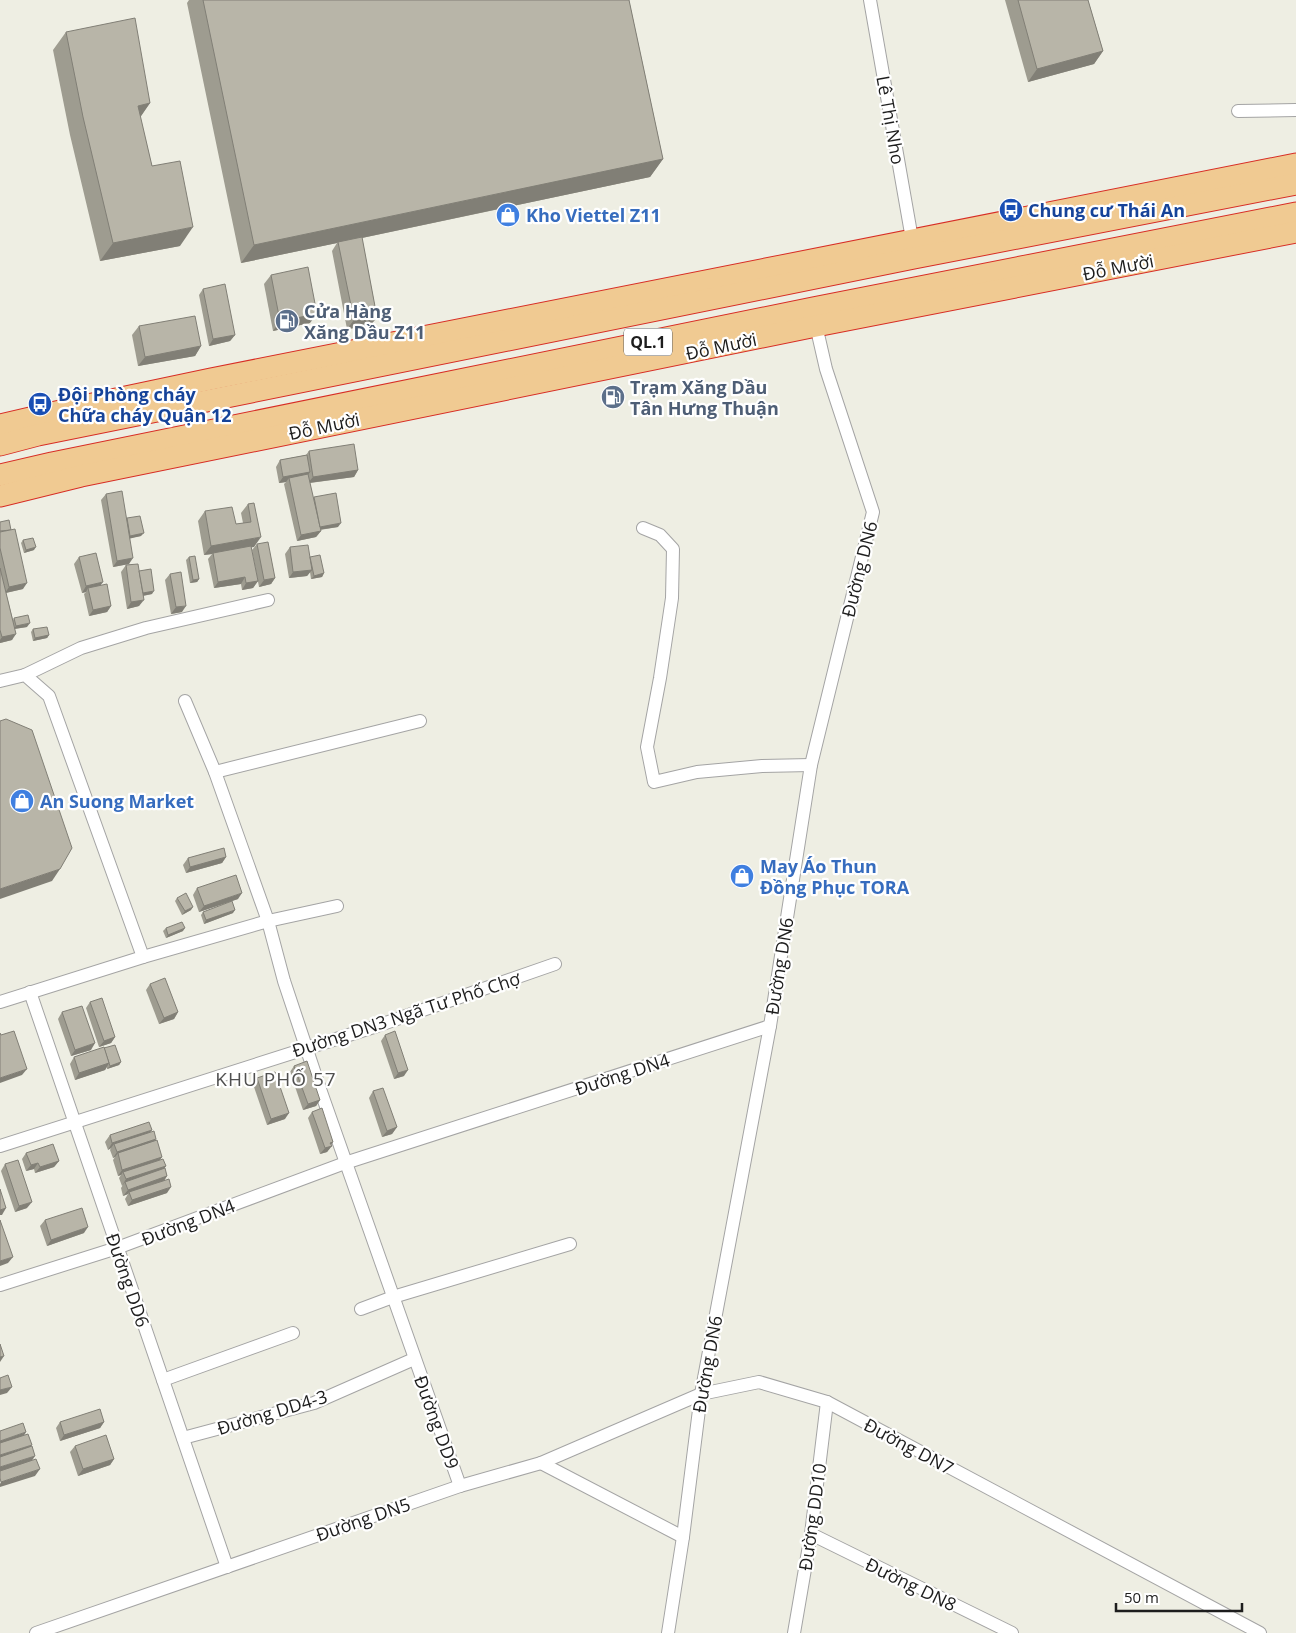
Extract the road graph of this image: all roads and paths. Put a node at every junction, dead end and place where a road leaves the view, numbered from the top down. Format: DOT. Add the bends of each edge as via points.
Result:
graph roads {
  1 [pos="870,0"];
  2 [pos="1296,110"];
  3 [pos="1238,111"];
  4 [pos="1296,157"];
  5 [pos="1296,164"];
  6 [pos="1274,168"];
  7 [pos="1296,171"];
  8 [pos="1296,184"];
  9 [pos="1212,200"];
  10 [pos="1296,213"];
  11 [pos="1296,232"];
  12 [pos="913,248"];
  13 [pos="814,317"];
  14 [pos="0,425"];
  15 [pos="0,445"];
  16 [pos="0,475"];
  17 [pos="0,496"];
  18 [pos="643,528"];
  19 [pos="268,600"];
  20 [pos="25,675"];
  21 [pos="0,681"];
  22 [pos="185,701"];
  23 [pos="420,721"];
  24 [pos="811,765"];
  25 [pos="215,772"];
  26 [pos="337,906"];
  27 [pos="268,921"];
  28 [pos="143,957"];
  29 [pos="555,964"];
  30 [pos="30,992"];
  31 [pos="0,1002"];
  32 [pos="770,1026"];
  33 [pos="306,1048"];
  34 [pos="74,1122"];
  35 [pos="0,1146"];
  36 [pos="345,1163"];
  37 [pos="570,1244"];
  38 [pos="117,1248"];
  39 [pos="0,1285"];
  40 [pos="393,1297"];
  41 [pos="361,1309"];
  42 [pos="293,1333"];
  43 [pos="414,1358"];
  44 [pos="163,1380"];
  45 [pos="701,1394"];
  46 [pos="827,1402"];
  47 [pos="183,1438"];
  48 [pos="541,1463"];
  49 [pos="460,1486"];
  50 [pos="811,1534"];
  51 [pos="683,1537"];
  52 [pos="227,1567"];
  53 [pos="36,1633"];
  54 [pos="668,1633"];
  55 [pos="794,1633"];
  56 [pos="1012,1633"];
  57 [pos="1260,1633"];
  1 -- 12 [label="street, Lê Thị Nho"];
  2 -- 3 [label="street"];
  4 -- 6 [label="highway"];
  5 -- 6 [label="highway, QL.1"];
  6 -- 7 [label="highway"];
  6 -- 9 [label="highway"];
  6 -- 12 [label="highway, QL.1"];
  8 -- 9 [label="highway, QL.1"];
  9 -- 12 [label="highway, QL.1"];
  10 -- 13 [label="highway, Đỗ Mười / QL.1"];
  11 -- 13 [label="highway, Đỗ Mười / QL.1"];
  12 -- 14 [label="highway, QL.1" via="211,379"];
  12 -- 15 [label="highway, QL.1"];
  13 -- 16 [label="highway, Đỗ Mười / QL.1"];
  13 -- 17 [label="highway, Đỗ Mười / QL.1"];
  13 -- 24 [label="street, Đường DN6" via="826,369 873,512"];
  18 -- 24 [label="street" via="660,535 673,549 672,598 647,747 654,782 706,771"];
  19 -- 20 [label="street" via="146,628 80,648"];
  20 -- 21 [label="street"];
  20 -- 28 [label="street" via="49,696"];
  22 -- 25 [label="street, Đường DD9"];
  23 -- 25 [label="street"];
  24 -- 32 [label="street, Đường DN6"];
  25 -- 27 [label="street, Đường DD9"];
  26 -- 27 [label="street"];
  27 -- 28 [label="street"];
  27 -- 33 [label="street, Đường DD9"];
  28 -- 30 [label="street"];
  29 -- 33 [label="street, Đường DN3 Ngã Tư Phố Chợ"];
  30 -- 31 [label="street"];
  30 -- 34 [label="street, Đường DD6"];
  32 -- 36 [label="street, Đường DN4"];
  32 -- 45 [label="street, Đường DN6"];
  33 -- 34 [label="street, Đường DN3 Ngã Tư Phố Chợ"];
  33 -- 36 [label="street, Đường DD9"];
  34 -- 35 [label="street, Đường DN3 Ngã Tư Phố Chợ"];
  34 -- 38 [label="street, Đường DD6"];
  36 -- 38 [label="street, Đường DN4"];
  36 -- 40 [label="street, Đường DD9"];
  37 -- 40 [label="street"];
  38 -- 39 [label="street, Đường DN4"];
  38 -- 44 [label="street, Đường DD6"];
  40 -- 41 [label="street"];
  40 -- 43 [label="street, Đường DD9"];
  42 -- 44 [label="street"];
  43 -- 47 [label="street, Đường DD4-3" via="314,1403"];
  43 -- 49 [label="street, Đường DD9"];
  44 -- 47 [label="street, Đường DD6"];
  45 -- 46 [label="street, Đường DN7" via="759,1382"];
  45 -- 48 [label="street, Đường DN7"];
  45 -- 51 [label="street, Đường DN6"];
  46 -- 50 [label="street, Đường DD10"];
  46 -- 57 [label="street, Đường DN7"];
  47 -- 52 [label="street, Đường DD6"];
  48 -- 49 [label="street, Đường DN5"];
  48 -- 51 [label="street"];
  49 -- 52 [label="street, Đường DN5"];
  50 -- 55 [label="street, Đường DD10"];
  50 -- 56 [label="street, Đường DN8"];
  51 -- 54 [label="street, Đường DN6"];
  52 -- 53 [label="street, Đường DN5"];
}
